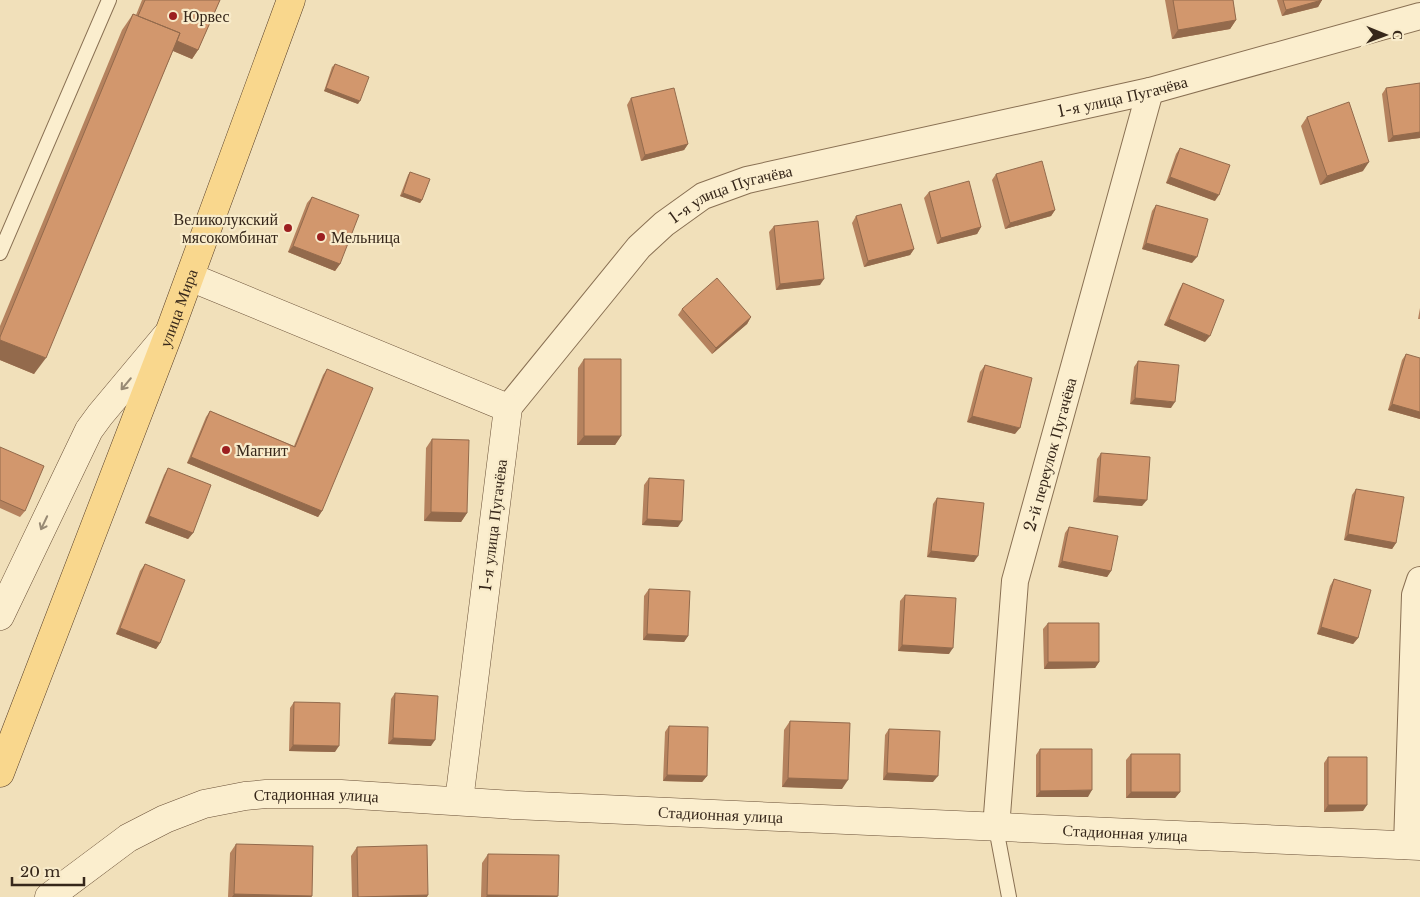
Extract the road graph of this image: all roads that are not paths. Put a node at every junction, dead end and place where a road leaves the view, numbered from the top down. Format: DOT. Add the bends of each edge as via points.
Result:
graph roads {
  1 [pos="109,0"];
  2 [pos="291,0"];
  3 [pos="1420,16"];
  4 [pos="1150,90"];
  5 [pos="0,254"];
  6 [pos="190,277"];
  7 [pos="168,333"];
  8 [pos="508,408"];
  9 [pos="1420,580"];
  10 [pos="0,616"];
  11 [pos="0,772"];
  12 [pos="459,801"];
  13 [pos="996,828"];
  14 [pos="1413,846"];
  15 [pos="49,897"];
  16 [pos="1009,897"];
  1 -- 5 [label="lane"];
  2 -- 6 [label="main road, улица Мира"];
  3 -- 4 [label="street, 1-я улица Пугачёва"];
  4 -- 8 [label="street, 1-я улица Пугачёва" via="747,180 703,196 639,247"];
  4 -- 13 [label="street, 2-й переулок Пугачёва" via="1016,581"];
  6 -- 7 [label="main road, улица Мира"];
  6 -- 8 [label="street"];
  7 -- 10 [label="street, улица Мира, one-way" via="89,430"];
  7 -- 11 [label="main road"];
  8 -- 12 [label="street, 1-я улица Пугачёва"];
  9 -- 14 [label="street" via="1415,595"];
  12 -- 13 [label="street, Стадионная улица"];
  12 -- 15 [label="street, Стадионная улица" via="287,793 225,799 184,811 146,828"];
  13 -- 14 [label="street, Стадионная улица"];
  13 -- 16 [label="lane"];
}
